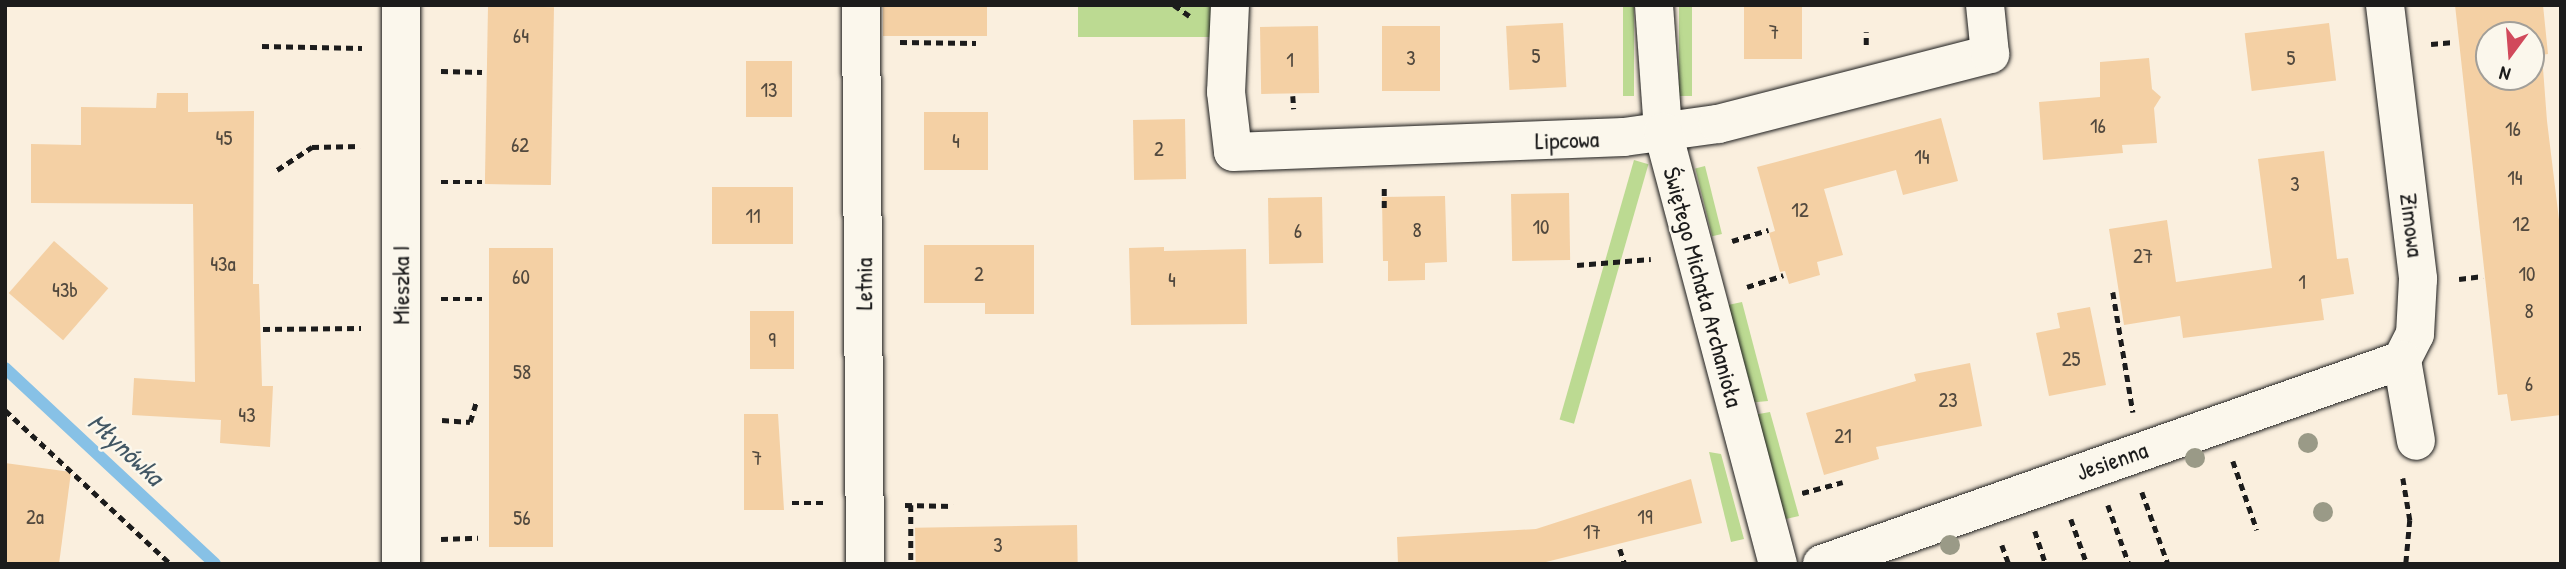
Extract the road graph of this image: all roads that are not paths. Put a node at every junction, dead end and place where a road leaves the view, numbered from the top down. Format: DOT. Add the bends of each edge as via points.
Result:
graph roads {
  1 [pos="401,5"];
  2 [pos="861,5"];
  3 [pos="1230,5"];
  4 [pos="1654,5"];
  5 [pos="1985,5"];
  6 [pos="2385,5"];
  7 [pos="1663,132"];
  8 [pos="2402,360"];
  9 [pos="2416,442"];
  10 [pos="401,564"];
  11 [pos="865,564"];
  12 [pos="1778,564"];
  13 [pos="1822,564"];
  1 -- 10 [label="street, Mieszka I" via="414,59 401,145"];
  2 -- 11 [label="street, Letnia"];
  3 -- 7 [label="street, Lipcowa" via="1226,92 1233,152"];
  4 -- 7 [label="street, Świętego Michała Archanioła"];
  5 -- 7 [label="street, Lipcowa" via="1990,54 1718,124"];
  6 -- 8 [label="street, Zimowa" via="2418,279 2415,334"];
  7 -- 12 [label="street, Świętego Michała Archanioła"];
  8 -- 9 [label="street"];
  8 -- 13 [label="street, Jesienna" via="2219,424 2119,449"];
}
